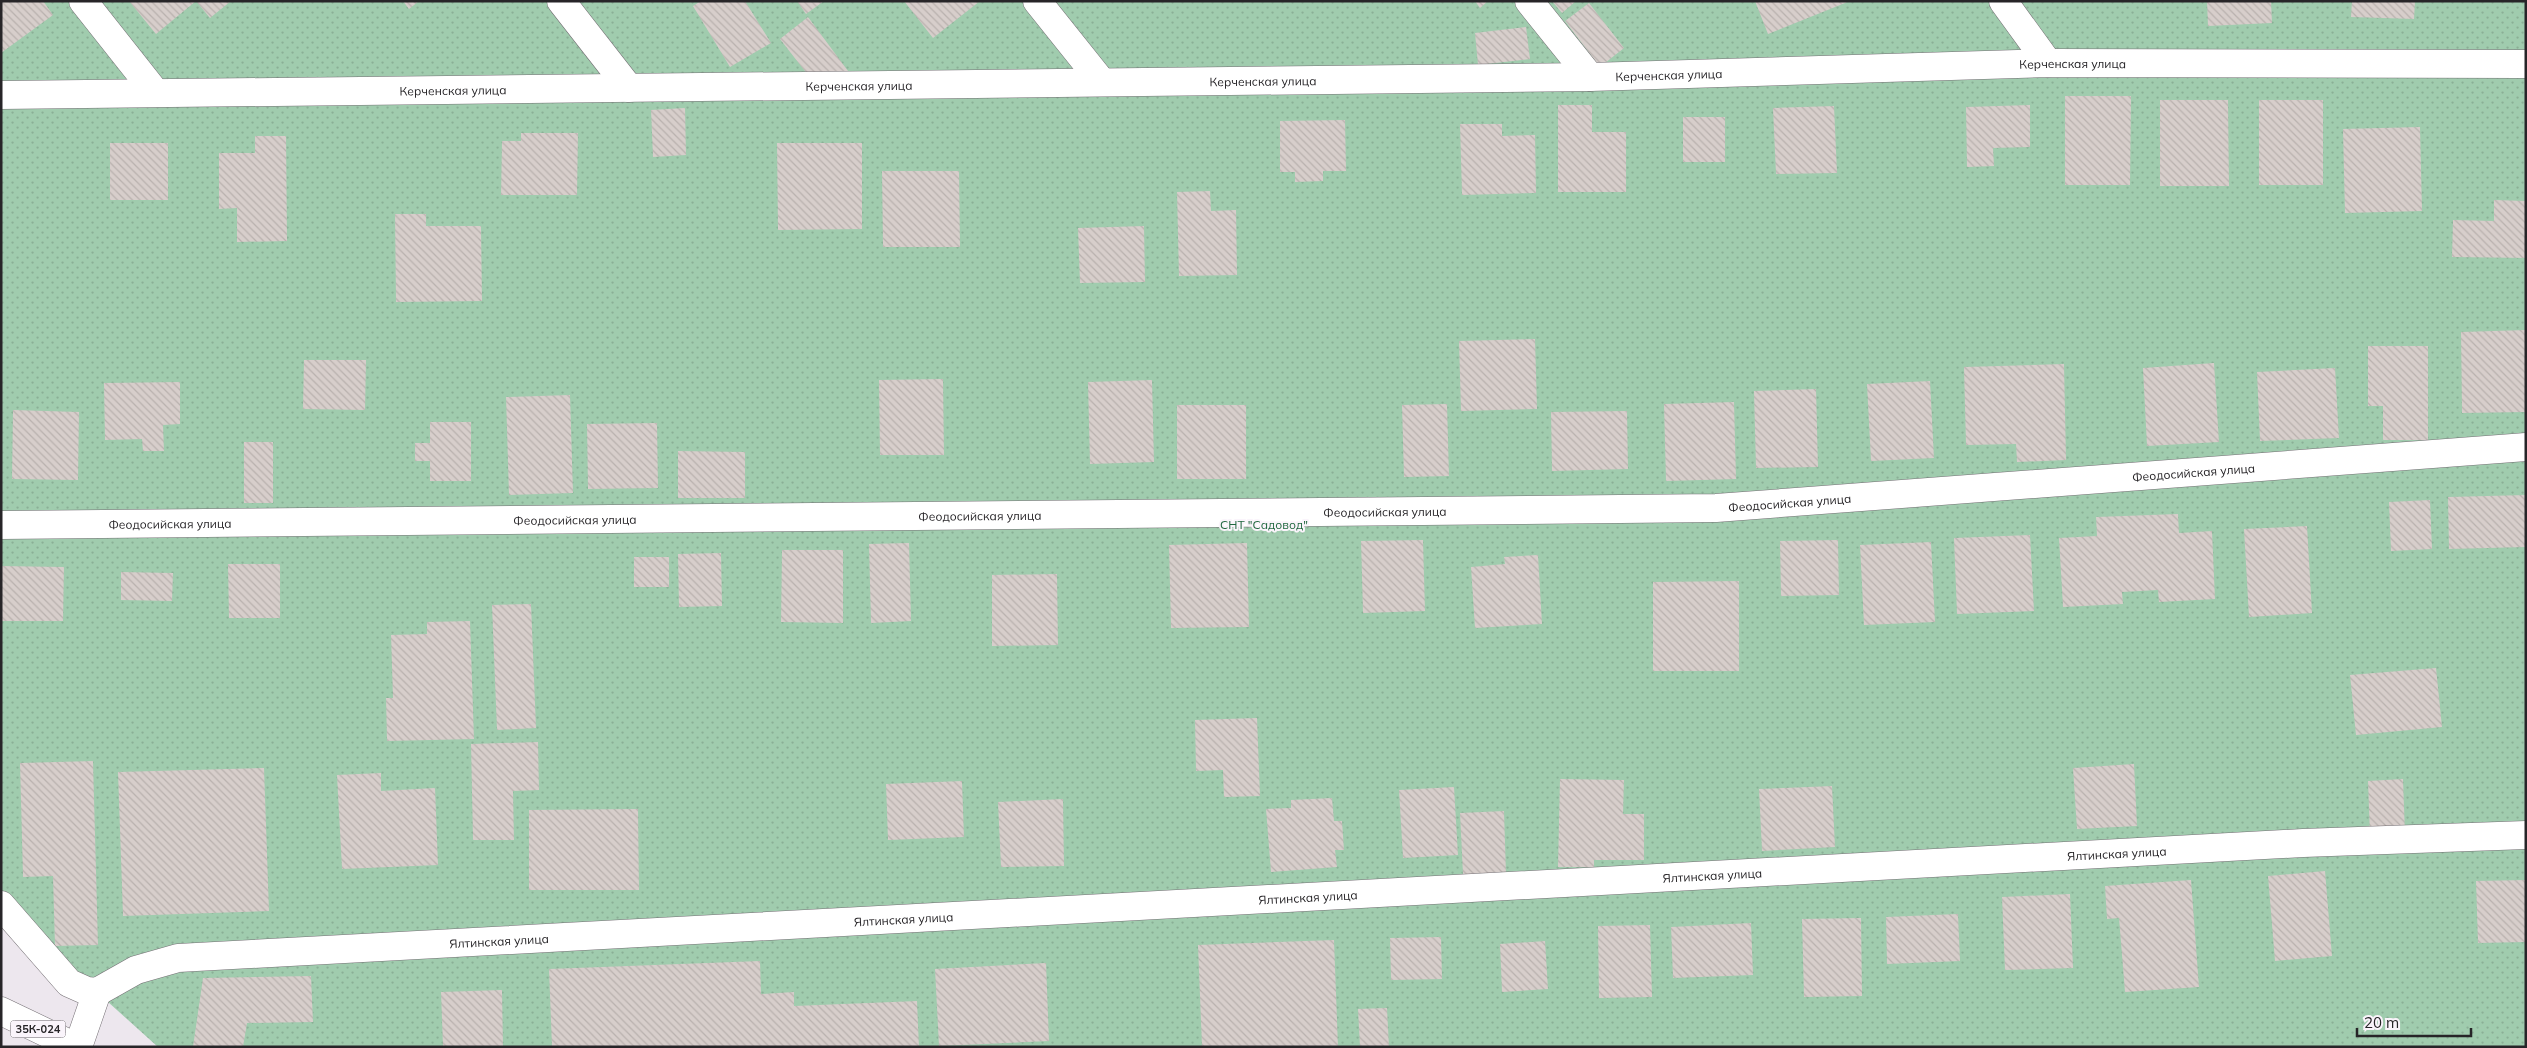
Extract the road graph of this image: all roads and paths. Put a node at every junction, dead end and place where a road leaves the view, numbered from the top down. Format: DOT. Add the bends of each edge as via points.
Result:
graph roads {
  1 [pos="83,1"];
  2 [pos="561,1"];
  3 [pos="1037,1"];
  4 [pos="1529,1"];
  5 [pos="2003,1"];
  6 [pos="2048,63"];
  7 [pos="2526,64"];
  8 [pos="1590,77"];
  9 [pos="1101,81"];
  10 [pos="629,88"];
  11 [pos="155,92"];
  12 [pos="1,95"];
  13 [pos="2526,446"];
  14 [pos="1,525"];
  15 [pos="2526,835"];
  16 [pos="1,905"];
  17 [pos="98,992"];
  18 [pos="1,1011"];
  19 [pos="77,1047"];
  1 -- 11 [label="street"];
  2 -- 10 [label="street"];
  3 -- 9 [label="street"];
  4 -- 8 [label="street"];
  5 -- 6 [label="street"];
  6 -- 7 [label="street, Керченская улица"];
  6 -- 8 [label="street, Керченская улица"];
  8 -- 9 [label="street, Керченская улица"];
  9 -- 10 [label="street, Керченская улица"];
  10 -- 11 [label="street, Керченская улица"];
  11 -- 12 [label="street, Керченская улица"];
  13 -- 14 [label="street, Феодосийская улица" via="1716,508"];
  15 -- 17 [label="street, Ялтинская улица" via="2283,844 178,958 136,970"];
  16 -- 17 [label="street" via="69,983"];
  17 -- 19 [label="street"];
  18 -- 19 [label="street, 35К-024"];
}
